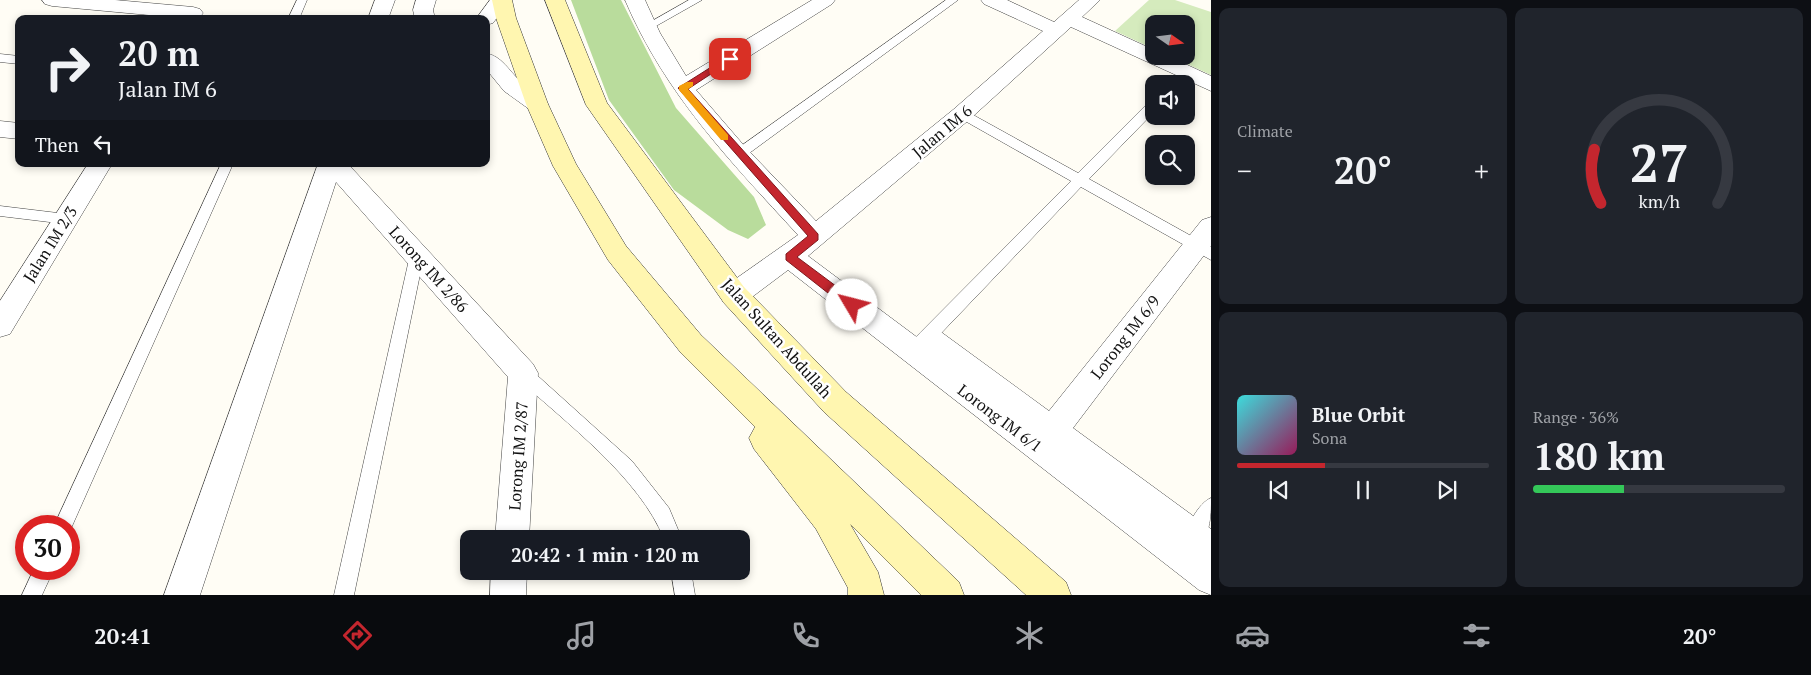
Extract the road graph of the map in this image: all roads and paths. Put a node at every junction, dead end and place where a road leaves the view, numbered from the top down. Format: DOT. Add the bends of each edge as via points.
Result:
graph roads {
  1 [pos="52,0"];
  2 [pos="302,0"];
  3 [pos="385,0"];
  4 [pos="426,0"];
  5 [pos="501,0"];
  6 [pos="555,0"];
  7 [pos="635,0"];
  8 [pos="697,0"];
  9 [pos="825,0"];
  10 [pos="953,0"];
  11 [pos="991,0"];
  12 [pos="1090,0"];
  13 [pos="195,11"];
  14 [pos="295,15"];
  15 [pos="379,15"];
  16 [pos="424,15"];
  17 [pos="489,15"];
  18 [pos="1063,25"];
  19 [pos="645,28"];
  20 [pos="0,58"];
  21 [pos="15,60"];
  22 [pos="490,62"];
  23 [pos="1173,75"];
  24 [pos="1195,81"];
  25 [pos="1211,84"];
  26 [pos="683,88"];
  27 [pos="537,104"];
  28 [pos="1145,113"];
  29 [pos="962,114"];
  30 [pos="0,129"];
  31 [pos="15,131"];
  32 [pos="739,154"];
  33 [pos="98,167"];
  34 [pos="226,167"];
  35 [pos="329,167"];
  36 [pos="337,167"];
  37 [pos="1080,180"];
  38 [pos="0,211"];
  39 [pos="66,219"];
  40 [pos="1206,242"];
  41 [pos="802,247"];
  42 [pos="417,255"];
  43 [pos="734,295"];
  44 [pos="2,319"];
  45 [pos="691,344"];
  46 [pos="920,345"];
  47 [pos="524,373"];
  48 [pos="1045,440"];
  49 [pos="1211,507"];
  50 [pos="68,515"];
  51 [pos="513,530"];
  52 [pos="669,530"];
  53 [pos="1195,548"];
  54 [pos="1211,578"];
  55 [pos="39,580"];
  56 [pos="509,580"];
  57 [pos="682,580"];
  58 [pos="32,595"];
  59 [pos="182,595"];
  60 [pos="344,595"];
  61 [pos="508,595"];
  62 [pos="684,595"];
  63 [pos="866,595"];
  64 [pos="946,595"];
  65 [pos="1053,595"];
  1 -- 13 [label="street"];
  2 -- 14 [label="lane"];
  3 -- 15 [label="street"];
  4 -- 16 [label="street"];
  5 -- 17 [label="street"];
  5 -- 27 [label="main road"];
  6 -- 43 [label="main road, Jalan Sultan Abdullah" via="597,105"];
  7 -- 19 [label="street, Lorong IM 6/1"];
  8 -- 19 [label="lane"];
  9 -- 26 [label="street"];
  10 -- 32 [label="lane"];
  11 -- 18 [label="street"];
  12 -- 18 [label="street, Jalan IM 6"];
  18 -- 23 [label="street"];
  18 -- 29 [label="street, Jalan IM 6"];
  19 -- 26 [label="street, Lorong IM 6/1"];
  20 -- 21 [label="lane"];
  22 -- 27 [label="street" via="512,86"];
  24 -- 25 [label="street"];
  26 -- 32 [label="street, Lorong IM 6/1"];
  27 -- 45 [label="main road" via="565,166 617,253"];
  28 -- 37 [label="lane"];
  29 -- 37 [label="lane"];
  29 -- 41 [label="street, Jalan IM 6"];
  30 -- 31 [label="street"];
  32 -- 41 [label="street, Lorong IM 6/1"];
  33 -- 39 [label="street, Jalan IM 2/3"];
  34 -- 50 [label="lane"];
  35 -- 59 [label="street"];
  36 -- 42 [label="street, Lorong IM 2/86"];
  37 -- 40 [label="lane"];
  37 -- 46 [label="lane"];
  38 -- 39 [label="lane"];
  39 -- 44 [label="street, Jalan IM 2/3"];
  40 -- 48 [label="street, Lorong IM 6/9"];
  41 -- 43 [label="street, Jalan IM 6"];
  41 -- 46 [label="street, Lorong IM 6/1"];
  42 -- 47 [label="street, Lorong IM 2/86"];
  42 -- 60 [label="lane"];
  43 -- 65 [label="main road, Jalan Sultan Abdullah" via="835,402"];
  45 -- 63 [label="main road" via="828,517 865,585"];
  45 -- 64 [label="main road"];
  46 -- 48 [label="street, Lorong IM 6/1"];
  47 -- 51 [label="street, Lorong IM 2/87"];
  47 -- 52 [label="lane" via="626,467 663,514"];
  48 -- 53 [label="street, Lorong IM 6/1"];
  49 -- 53 [label="lane"];
  53 -- 54 [label="street, Lorong IM 6/1"];
  55 -- 58 [label="lane"];
  56 -- 61 [label="street"];
  57 -- 62 [label="lane"];
}
